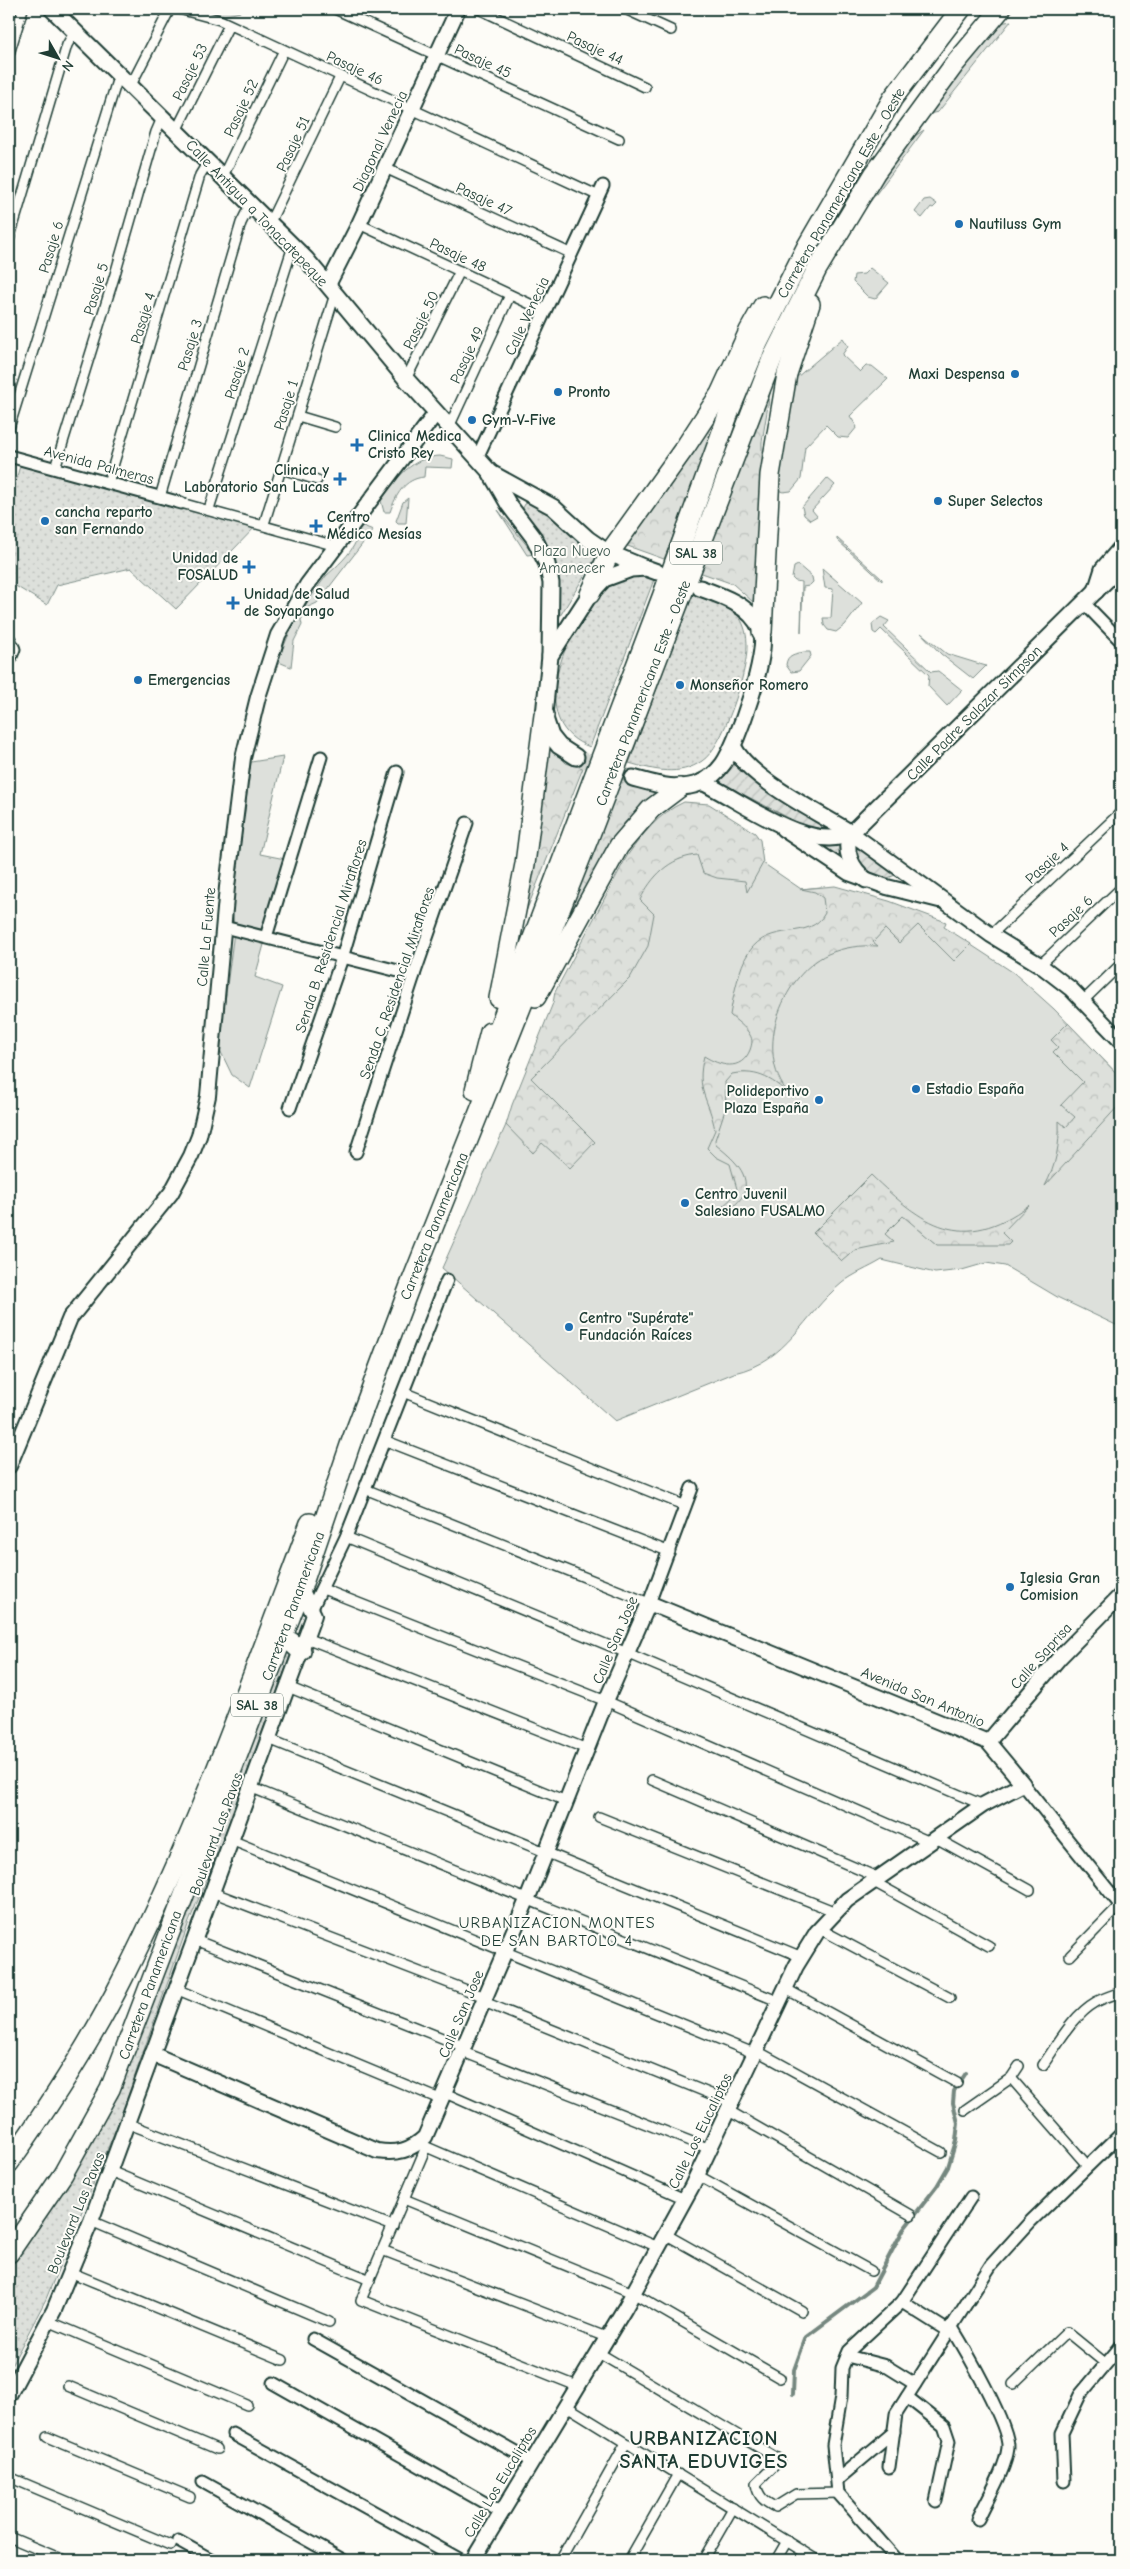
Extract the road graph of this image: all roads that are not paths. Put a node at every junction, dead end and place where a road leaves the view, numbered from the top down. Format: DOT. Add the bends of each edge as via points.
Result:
graph roads {
  1 [pos="23,9"];
  2 [pos="52,9"];
  3 [pos="170,9"];
  4 [pos="179,9"];
  5 [pos="335,9"];
  6 [pos="458,9"];
  7 [pos="478,9"];
  8 [pos="625,9"];
  9 [pos="961,9"];
  10 [pos="1001,9"];
  11 [pos="229,25"];
  12 [pos="671,30"];
  13 [pos="75,31"];
  14 [pos="284,50"];
  15 [pos="9,54"];
  16 [pos="437,56"];
  17 [pos="119,74"];
  18 [pos="340,77"];
  19 [pos="131,85"];
  20 [pos="645,87"];
  21 [pos="893,98"];
  22 [pos="412,110"];
  23 [pos="162,118"];
  24 [pos="176,131"];
  25 [pos="619,139"];
  26 [pos="208,162"];
  27 [pos="385,168"];
  28 [pos="223,176"];
  29 [pos="601,191"];
  30 [pos="251,203"];
  31 [pos="270,222"];
  32 [pos="845,222"];
  33 [pos="359,224"];
  34 [pos="9,240"];
  35 [pos="293,246"];
  36 [pos="572,254"];
  37 [pos="460,271"];
  38 [pos="331,289"];
  39 [pos="510,295"];
  40 [pos="545,311"];
  41 [pos="406,379"];
  42 [pos="436,413"];
  43 [pos="298,416"];
  44 [pos="335,427"];
  45 [pos="449,427"];
  46 [pos="9,428"];
  47 [pos="9,456"];
  48 [pos="477,458"];
  49 [pos="54,468"];
  50 [pos="282,469"];
  51 [pos="490,472"];
  52 [pos="318,480"];
  53 [pos="108,483"];
  54 [pos="160,497"];
  55 [pos="181,503"];
  56 [pos="209,509"];
  57 [pos="264,524"];
  58 [pos="336,546"];
  59 [pos="1121,548"];
  60 [pos="609,553"];
  61 [pos="1121,566"];
  62 [pos="700,588"];
  63 [pos="1096,591"];
  64 [pos="590,594"];
  65 [pos="1084,603"];
  66 [pos="762,632"];
  67 [pos="1121,641"];
  68 [pos="11,644"];
  69 [pos="550,656"];
  70 [pos="9,661"];
  71 [pos="544,715"];
  72 [pos="733,746"];
  73 [pos="321,757"];
  74 [pos="576,757"];
  75 [pos="397,772"];
  76 [pos="633,778"];
  77 [pos="702,782"];
  78 [pos="679,788"];
  79 [pos="1121,812"];
  80 [pos="765,817"];
  81 [pos="467,823"];
  82 [pos="851,833"];
  83 [pos="866,880"];
  84 [pos="1121,888"];
  85 [pos="950,903"];
  86 [pos="224,927"];
  87 [pos="991,935"];
  88 [pos="266,937"];
  89 [pos="342,958"];
  90 [pos="1121,964"];
  91 [pos="1040,965"];
  92 [pos="414,976"];
  93 [pos="1083,1001"];
  94 [pos="1121,1041"];
  95 [pos="475,1090"];
  96 [pos="290,1108"];
  97 [pos="469,1138"];
  98 [pos="356,1152"];
  99 [pos="447,1280"];
  100 [pos="403,1392"];
  101 [pos="384,1440"];
  102 [pos="9,1466"];
  103 [pos="692,1488"];
  104 [pos="365,1489"];
  105 [pos="686,1506"];
  106 [pos="346,1537"];
  107 [pos="670,1552"];
  108 [pos="300,1588"];
  109 [pos="323,1589"];
  110 [pos="1121,1595"];
  111 [pos="649,1603"];
  112 [pos="312,1608"];
  113 [pos="281,1638"];
  114 [pos="303,1645"];
  115 [pos="626,1653"];
  116 [pos="288,1687"];
  117 [pos="606,1701"];
  118 [pos="268,1739"];
  119 [pos="988,1742"];
  120 [pos="587,1749"];
  121 [pos="652,1780"];
  122 [pos="1023,1784"];
  123 [pos="250,1788"];
  124 [pos="566,1801"];
  125 [pos="983,1805"];
  126 [pos="599,1817"];
  127 [pos="231,1840"];
  128 [pos="933,1840"];
  129 [pos="546,1852"];
  130 [pos="876,1880"];
  131 [pos="1030,1890"];
  132 [pos="212,1892"];
  133 [pos="527,1900"];
  134 [pos="1121,1906"];
  135 [pos="836,1912"];
  136 [pos="820,1929"];
  137 [pos="194,1940"];
  138 [pos="989,1946"];
  139 [pos="504,1953"];
  140 [pos="802,1956"];
  141 [pos="1070,1956"];
  142 [pos="176,1989"];
  143 [pos="786,1989"];
  144 [pos="1121,1992"];
  145 [pos="950,1998"];
  146 [pos="485,2000"];
  147 [pos="780,2002"];
  148 [pos="464,2050"];
  149 [pos="757,2052"];
  150 [pos="152,2054"];
  151 [pos="1043,2065"];
  152 [pos="1019,2066"];
  153 [pos="1011,2078"];
  154 [pos="957,2083"];
  155 [pos="444,2096"];
  156 [pos="731,2107"];
  157 [pos="965,2110"];
  158 [pos="129,2124"];
  159 [pos="1121,2134"];
  160 [pos="422,2146"];
  161 [pos="710,2149"];
  162 [pos="941,2152"];
  163 [pos="9,2163"];
  164 [pos="1088,2164"];
  165 [pos="110,2171"];
  166 [pos="698,2175"];
  167 [pos="971,2197"];
  168 [pos="404,2199"];
  169 [pos="685,2199"];
  170 [pos="911,2215"];
  171 [pos="92,2221"];
  172 [pos="393,2226"];
  173 [pos="665,2234"];
  174 [pos="658,2247"];
  175 [pos="382,2250"];
  176 [pos="9,2254"];
  177 [pos="871,2271"];
  178 [pos="70,2272"];
  179 [pos="370,2280"];
  180 [pos="633,2293"];
  181 [pos="902,2302"];
  182 [pos="802,2311"];
  183 [pos="48,2321"];
  184 [pos="329,2322"];
  185 [pos="950,2328"];
  186 [pos="606,2337"];
  187 [pos="313,2339"];
  188 [pos="1121,2346"];
  189 [pos="598,2352"];
  190 [pos="846,2356"];
  191 [pos="283,2360"];
  192 [pos="1105,2363"];
  193 [pos="780,2378"];
  194 [pos="273,2383"];
  195 [pos="914,2384"];
  196 [pos="1013,2384"];
  197 [pos="68,2386"];
  198 [pos="576,2386"];
  199 [pos="9,2395"];
  200 [pos="907,2397"];
  201 [pos="247,2405"];
  202 [pos="565,2405"];
  203 [pos="894,2432"];
  204 [pos="233,2434"];
  205 [pos="47,2437"];
  206 [pos="626,2442"];
  207 [pos="217,2449"];
  208 [pos="532,2461"];
  209 [pos="889,2467"];
  210 [pos="678,2474"];
  211 [pos="9,2477"];
  212 [pos="838,2479"];
  213 [pos="1064,2481"];
  214 [pos="203,2482"];
  215 [pos="838,2493"];
  216 [pos="190,2497"];
  217 [pos="936,2501"];
  218 [pos="733,2508"];
  219 [pos="501,2512"];
  220 [pos="978,2519"];
  221 [pos="9,2537"];
  222 [pos="787,2541"];
  223 [pos="174,2543"];
  224 [pos="64,2560"];
  225 [pos="212,2560"];
  226 [pos="343,2560"];
  227 [pos="462,2560"];
  228 [pos="473,2560"];
  229 [pos="560,2560"];
  230 [pos="629,2560"];
  231 [pos="703,2560"];
  232 [pos="776,2560"];
  233 [pos="818,2560"];
  234 [pos="896,2560"];
  1 -- 15 [label="street"];
  2 -- 13 [label="main road, Calle Antigua a Tonacatepeque"];
  3 -- 19 [label="street"];
  4 -- 11 [label="street, Pasaje 46"];
  5 -- 16 [label="street, Pasaje 45"];
  6 -- 16 [label="street, Diagonal Venecia"];
  7 -- 20 [label="street, Pasaje 44"];
  8 -- 12 [label="street"];
  9 -- 21 [label="highway, Carretera Panamericana Este - Oeste / SAL 38"];
  10 -- 32 [label="highway, Carretera Panamericana Este - Oeste / SAL 38" via="907,128"];
  11 -- 14 [label="street, Pasaje 46"];
  11 -- 24 [label="street, Pasaje 53"];
  13 -- 17 [label="main road, Calle Antigua a Tonacatepeque"];
  13 -- 34 [label="street" via="67,45"];
  14 -- 18 [label="street, Pasaje 46"];
  14 -- 28 [label="street, Pasaje 52"];
  16 -- 22 [label="street, Diagonal Venecia"];
  16 -- 25 [label="street, Pasaje 45"];
  17 -- 19 [label="main road, Calle Antigua a Tonacatepeque"];
  17 -- 46 [label="street, Pasaje 6"];
  18 -- 22 [label="street, Pasaje 46"];
  18 -- 31 [label="street, Pasaje 51"];
  19 -- 23 [label="main road, Calle Antigua a Tonacatepeque"];
  21 -- 60 [label="highway" via="864,131 813,214 749,331 720,394"];
  21 -- 95 [label="highway, Carretera Panamericana Este - Oeste / SAL 38" via="806,246 731,406"];
  22 -- 27 [label="street, Diagonal Venecia"];
  22 -- 29 [label="street, Pasaje 46"];
  23 -- 24 [label="main road, Calle Antigua a Tonacatepeque"];
  23 -- 49 [label="street, Pasaje 5"];
  24 -- 26 [label="main road, Calle Antigua a Tonacatepeque"];
  26 -- 28 [label="main road, Calle Antigua a Tonacatepeque"];
  26 -- 53 [label="street, Pasaje 4" via="199,181"];
  27 -- 33 [label="street, Diagonal Venecia"];
  27 -- 36 [label="street, Pasaje 47"];
  28 -- 30 [label="main road, Calle Antigua a Tonacatepeque"];
  29 -- 36 [label="street, Calle Venecia"];
  30 -- 31 [label="main road, Calle Antigua a Tonacatepeque"];
  30 -- 54 [label="street, Pasaje 3" via="241,223"];
  31 -- 35 [label="main road, Calle Antigua a Tonacatepeque"];
  32 -- 66 [label="highway" via="822,270 783,396 770,474"];
  32 -- 97 [label="highway, Carretera Panamericana Este - Oeste / SAL 38" via="790,321 758,389 589,837"];
  33 -- 37 [label="street, Pasaje 48"];
  33 -- 38 [label="street, Diagonal Venecia"];
  35 -- 38 [label="main road, Calle Antigua a Tonacatepeque"];
  35 -- 56 [label="street, Pasaje 2"];
  36 -- 40 [label="street, Calle Venecia"];
  37 -- 39 [label="street, Pasaje 48"];
  37 -- 41 [label="street, Pasaje 50"];
  38 -- 41 [label="main road, Calle Antigua a Tonacatepeque"];
  38 -- 43 [label="street, Pasaje 1"];
  39 -- 40 [label="street, Pasaje 48"];
  39 -- 45 [label="street, Pasaje 49"];
  40 -- 48 [label="street, Calle Venecia"];
  41 -- 42 [label="main road, Calle Antigua a Tonacatepeque"];
  42 -- 45 [label="main road, Calle Antigua a Tonacatepeque"];
  42 -- 58 [label="street, Calle La Fuente"];
  43 -- 44 [label="street"];
  43 -- 50 [label="street, Pasaje 1"];
  45 -- 48 [label="main road, Calle Antigua a Tonacatepeque"];
  47 -- 49 [label="street, Avenida Palmeras"];
  48 -- 51 [label="main road, Calle Antigua a Tonacatepeque"];
  49 -- 53 [label="street, Avenida Palmeras"];
  50 -- 52 [label="street"];
  50 -- 57 [label="street, Pasaje 1"];
  51 -- 60 [label="main road, Calle Antigua a Tonacatepeque" via="553,507 588,539"];
  51 -- 69 [label="main road, Calle Antigua a Tonacatepeque" via="548,564 551,583"];
  53 -- 54 [label="street, Avenida Palmeras"];
  54 -- 55 [label="street, Avenida Palmeras"];
  55 -- 56 [label="street"];
  56 -- 57 [label="street"];
  57 -- 58 [label="street"];
  58 -- 86 [label="street, Calle La Fuente" via="284,623 258,697 242,758"];
  59 -- 63 [label="main road, Calle Padre Salazar Simpson" via="1102,569"];
  60 -- 64 [label="highway"];
  60 -- 64 [label="main road, Calle Antigua a Tonacatepeque" via="652,570 631,569 612,575"];
  61 -- 63 [label="main road, Calle Padre Salazar Simpson"];
  62 -- 66 [label="main road" via="732,600"];
  63 -- 65 [label="main road, Calle Padre Salazar Simpson"];
  64 -- 69 [label="main road"];
  65 -- 67 [label="street"];
  65 -- 82 [label="main road, Calle Padre Salazar Simpson"];
  66 -- 72 [label="main road" via="758,672"];
  68 -- 70 [label="street"];
  69 -- 71 [label="main road, Calle Antigua a Tonacatepeque"];
  71 -- 74 [label="main road" via="559,746"];
  71 -- 95 [label="highway" via="525,864 506,969"];
  72 -- 77 [label="main road" via="724,763"];
  72 -- 82 [label="main road" via="738,758 757,775"];
  73 -- 88 [label="street"];
  75 -- 89 [label="street, Senda B, Residencial Miraflores"];
  76 -- 78 [label="main road"];
  77 -- 78 [label="main road"];
  77 -- 80 [label="main road"];
  78 -- 97 [label="highway" via="651,809 618,846 535,998"];
  79 -- 87 [label="street, Pasaje 4"];
  80 -- 82 [label="main road" via="818,837 834,839"];
  80 -- 83 [label="street" via="841,868"];
  81 -- 92 [label="street, Senda C, Residencial Miraflores"];
  82 -- 83 [label="main road" via="847,842 852,865"];
  82 -- 85 [label="street"];
  83 -- 85 [label="street"];
  84 -- 91 [label="street, Pasaje 6"];
  85 -- 87 [label="street"];
  86 -- 88 [label="street"];
  86 -- 102 [label="street, Calle La Fuente" via="208,1096 191,1156 170,1193 70,1318"];
  87 -- 91 [label="street"];
  88 -- 89 [label="street"];
  89 -- 92 [label="street"];
  89 -- 96 [label="street, Senda B, Residencial Miraflores"];
  90 -- 93 [label="street"];
  91 -- 93 [label="street"];
  92 -- 98 [label="street, Senda C, Residencial Miraflores"];
  93 -- 94 [label="street"];
  95 -- 163 [label="highway, Carretera Panamericana / SAL 38" via="196,1819 99,2023"];
  97 -- 108 [label="highway, Carretera Panamericana / SAL 38" via="350,1445"];
  99 -- 100 [label="street"];
  100 -- 101 [label="street"];
  100 -- 105 [label="street"];
  101 -- 104 [label="street"];
  101 -- 107 [label="street"];
  103 -- 105 [label="street, Calle San Jose"];
  104 -- 106 [label="street"];
  104 -- 111 [label="street"];
  105 -- 107 [label="street, Calle San Jose"];
  106 -- 109 [label="street"];
  106 -- 115 [label="street"];
  107 -- 111 [label="street, Calle San Jose"];
  108 -- 112 [label="street"];
  108 -- 113 [label="highway, Carretera Panamericana / SAL 38"];
  109 -- 112 [label="street"];
  109 -- 117 [label="street"];
  110 -- 119 [label="street, Calle Saprisa" via="1055,1664"];
  111 -- 115 [label="street, Calle San Jose"];
  111 -- 119 [label="street, Avenida San Antonio"];
  112 -- 114 [label="street, Boulevard Las Pavas" via="314,1615"];
  113 -- 114 [label="highway"];
  113 -- 176 [label="highway, Carretera Panamericana / SAL 38" via="110,2088 63,2174"];
  114 -- 116 [label="street, Boulevard Las Pavas"];
  114 -- 120 [label="street"];
  115 -- 117 [label="street, Calle San Jose"];
  115 -- 125 [label="street"];
  116 -- 118 [label="street, Boulevard Las Pavas"];
  116 -- 124 [label="street"];
  117 -- 120 [label="street, Calle San Jose"];
  117 -- 128 [label="street"];
  118 -- 123 [label="street, Boulevard Las Pavas"];
  118 -- 129 [label="street"];
  119 -- 122 [label="street, Avenida San Antonio"];
  120 -- 124 [label="street, Calle San Jose"];
  121 -- 130 [label="street"];
  122 -- 125 [label="street, Calle Los Eucaliptos"];
  122 -- 134 [label="street, Avenida San Antonio"];
  123 -- 127 [label="street, Boulevard Las Pavas"];
  123 -- 133 [label="street"];
  124 -- 129 [label="street, Calle San Jose"];
  125 -- 128 [label="street, Calle Los Eucaliptos"];
  126 -- 135 [label="street"];
  127 -- 132 [label="street, Boulevard Las Pavas"];
  127 -- 139 [label="street"];
  128 -- 130 [label="street, Calle Los Eucaliptos"];
  128 -- 131 [label="street"];
  129 -- 133 [label="street, Calle San Jose"];
  129 -- 140 [label="street"];
  130 -- 135 [label="street, Calle Los Eucaliptos"];
  130 -- 138 [label="street"];
  132 -- 137 [label="street, Boulevard Las Pavas"];
  132 -- 146 [label="street"];
  133 -- 139 [label="street, Calle San Jose"];
  133 -- 147 [label="street"];
  134 -- 141 [label="street"];
  135 -- 136 [label="street, Calle Los Eucaliptos"];
  136 -- 140 [label="street, Calle Los Eucaliptos"];
  136 -- 145 [label="street"];
  137 -- 142 [label="street, Boulevard Las Pavas"];
  137 -- 148 [label="street"];
  139 -- 146 [label="street, Calle San Jose"];
  139 -- 149 [label="street"];
  140 -- 143 [label="street, Calle Los Eucaliptos"];
  142 -- 150 [label="street, Boulevard Las Pavas"];
  142 -- 155 [label="street"];
  143 -- 147 [label="street, Calle Los Eucaliptos"];
  143 -- 154 [label="street"];
  144 -- 151 [label="street" via="1089,2008"];
  146 -- 148 [label="street, Calle San Jose"];
  146 -- 156 [label="street"];
  147 -- 149 [label="street, Calle Los Eucaliptos"];
  148 -- 155 [label="street, Calle San Jose"];
  148 -- 161 [label="street"];
  149 -- 156 [label="street, Calle Los Eucaliptos"];
  149 -- 162 [label="street"];
  150 -- 158 [label="street, Boulevard Las Pavas"];
  150 -- 160 [label="street" via="377,2150 392,2153"];
  152 -- 153 [label="street"];
  153 -- 157 [label="street"];
  153 -- 164 [label="street"];
  155 -- 160 [label="street, Calle San Jose"];
  155 -- 169 [label="street"];
  156 -- 161 [label="street, Calle Los Eucaliptos"];
  156 -- 170 [label="street"];
  158 -- 165 [label="street, Boulevard Las Pavas"];
  158 -- 172 [label="street"];
  159 -- 164 [label="street"];
  160 -- 168 [label="street"];
  160 -- 174 [label="street"];
  161 -- 166 [label="street, Calle Los Eucaliptos"];
  164 -- 185 [label="street" via="991,2265"];
  165 -- 171 [label="street, Boulevard Las Pavas"];
  165 -- 179 [label="street"];
  166 -- 169 [label="street, Calle Los Eucaliptos"];
  166 -- 177 [label="street"];
  167 -- 181 [label="street"];
  168 -- 172 [label="street"];
  168 -- 180 [label="street"];
  169 -- 173 [label="street, Calle Los Eucaliptos"];
  171 -- 178 [label="street, Boulevard Las Pavas"];
  171 -- 184 [label="street"];
  172 -- 175 [label="street"];
  173 -- 174 [label="street, Calle Los Eucaliptos"];
  173 -- 182 [label="street"];
  174 -- 180 [label="street, Calle Los Eucaliptos"];
  175 -- 179 [label="street"];
  175 -- 186 [label="street"];
  178 -- 183 [label="street, Boulevard Las Pavas"];
  178 -- 191 [label="street"];
  179 -- 198 [label="street" via="361,2300"];
  180 -- 186 [label="street, Calle Los Eucaliptos"];
  180 -- 193 [label="street"];
  181 -- 185 [label="street"];
  181 -- 190 [label="street"];
  183 -- 199 [label="street, Boulevard Las Pavas"];
  183 -- 201 [label="street"];
  185 -- 195 [label="street"];
  185 -- 220 [label="street" via="973,2362 1005,2432 1008,2446"];
  186 -- 189 [label="street, Calle Los Eucaliptos"];
  187 -- 208 [label="street"];
  188 -- 192 [label="street"];
  189 -- 198 [label="street, Calle Los Eucaliptos"];
  189 -- 215 [label="street" via="780,2460 756,2484 757,2492 765,2502 775,2507 796,2494"];
  190 -- 195 [label="street" via="886,2366"];
  190 -- 212 [label="street" via="833,2445"];
  192 -- 196 [label="street" via="1067,2332"];
  192 -- 213 [label="street" via="1080,2394 1062,2433"];
  194 -- 219 [label="street"];
  195 -- 200 [label="street"];
  197 -- 207 [label="street"];
  198 -- 202 [label="street, Calle Los Eucaliptos"];
  200 -- 203 [label="street" via="896,2414"];
  200 -- 217 [label="street" via="944,2426 947,2432 949,2441"];
  202 -- 206 [label="street"];
  202 -- 208 [label="street, Calle Los Eucaliptos"];
  203 -- 209 [label="street"];
  203 -- 212 [label="street"];
  204 -- 227 [label="street"];
  205 -- 216 [label="street"];
  206 -- 210 [label="street"];
  206 -- 229 [label="street"];
  208 -- 219 [label="street, Calle Los Eucaliptos"];
  210 -- 218 [label="street"];
  210 -- 230 [label="street"];
  211 -- 223 [label="street"];
  212 -- 215 [label="street"];
  214 -- 226 [label="street"];
  215 -- 234 [label="street"];
  218 -- 222 [label="street"];
  218 -- 231 [label="street"];
  219 -- 228 [label="street, Calle Los Eucaliptos"];
  221 -- 224 [label="street"];
  222 -- 232 [label="street"];
  222 -- 233 [label="street"];
  223 -- 225 [label="street"];
}
